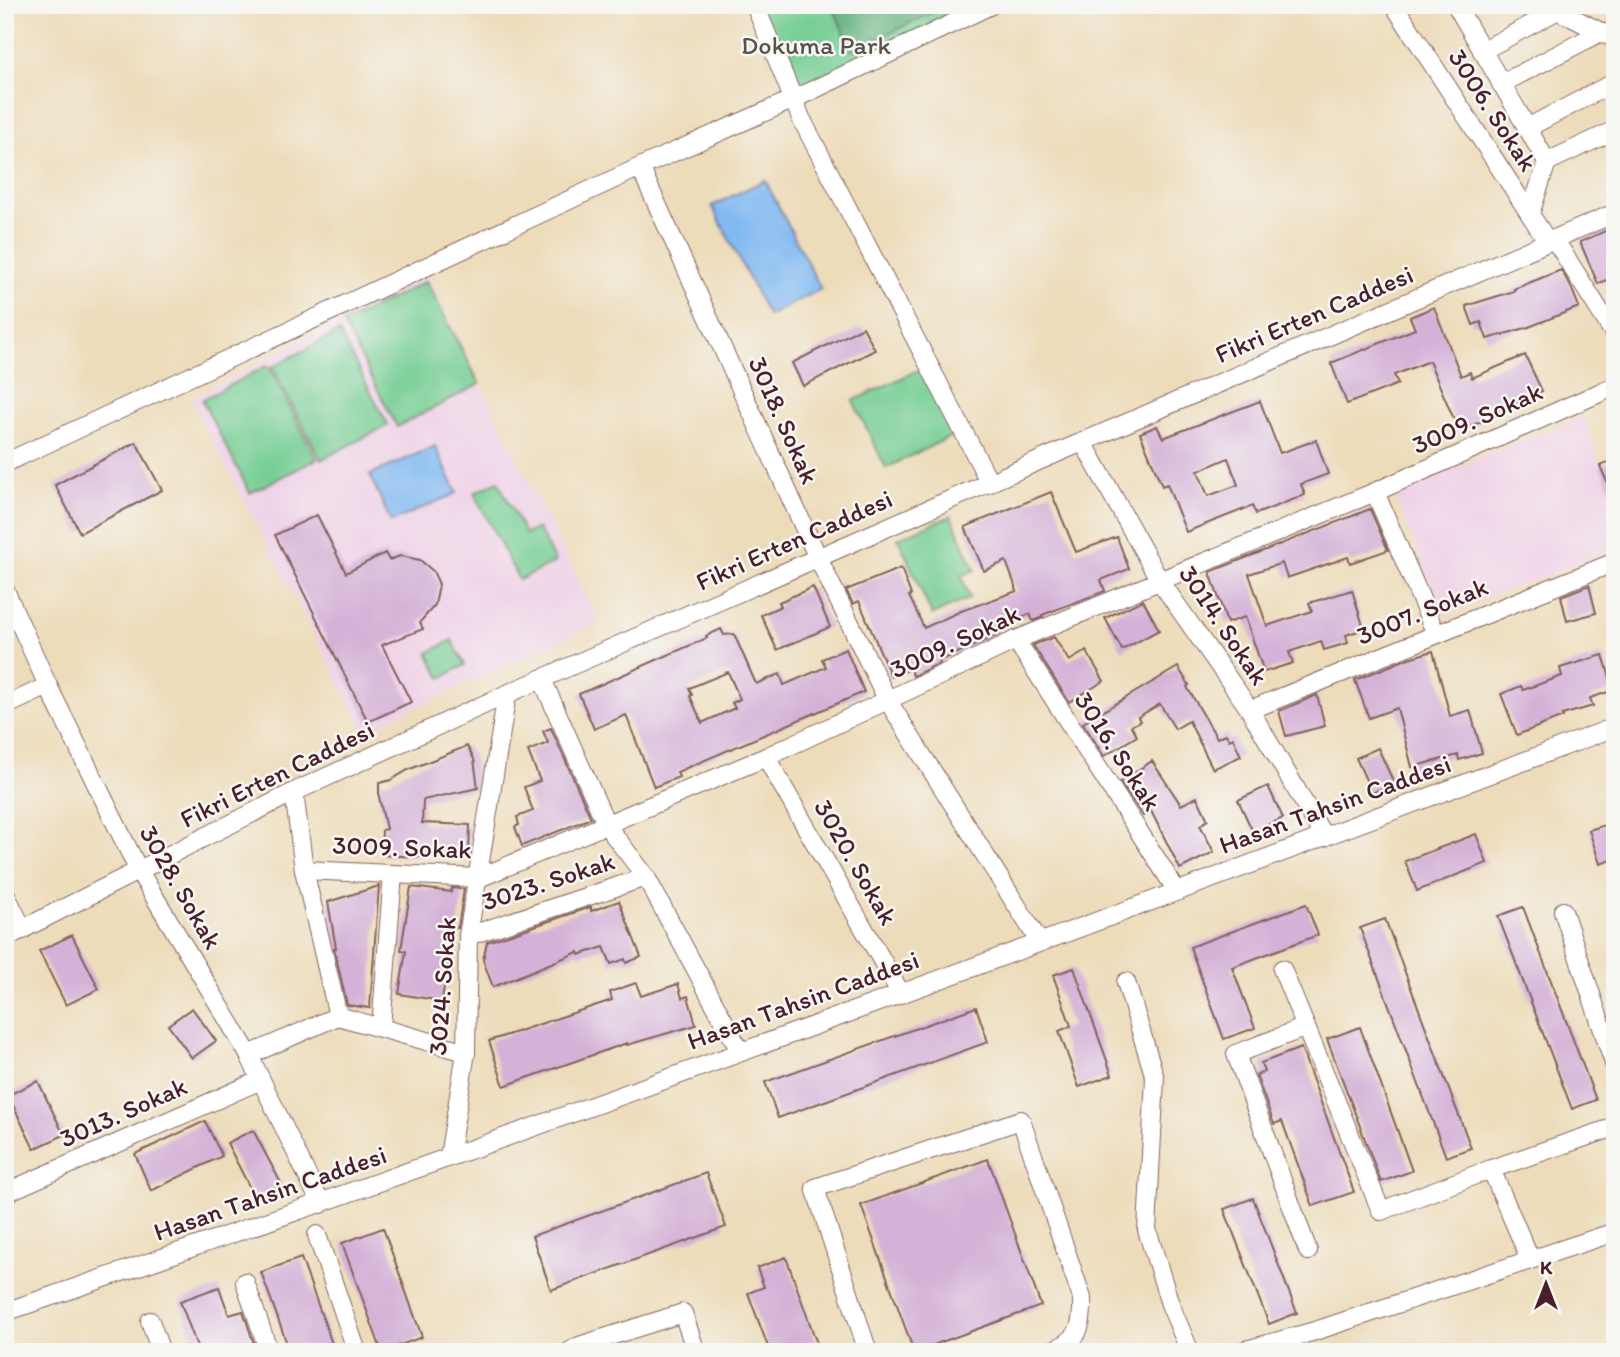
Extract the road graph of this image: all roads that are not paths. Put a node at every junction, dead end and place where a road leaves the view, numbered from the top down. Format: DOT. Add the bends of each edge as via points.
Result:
graph roads {
  1 [pos="755,5"];
  2 [pos="991,5"];
  3 [pos="1394,5"];
  4 [pos="1461,7"];
  5 [pos="1553,8"];
  6 [pos="1608,35"];
  7 [pos="1482,51"];
  8 [pos="1615,82"];
  9 [pos="1501,84"];
  10 [pos="794,99"];
  11 [pos="1527,128"];
  12 [pos="1615,130"];
  13 [pos="1547,162"];
  14 [pos="640,167"];
  15 [pos="1615,213"];
  16 [pos="1530,214"];
  17 [pos="1552,241"];
  18 [pos="1615,335"];
  19 [pos="1615,386"];
  20 [pos="1083,442"];
  21 [pos="5,463"];
  22 [pos="990,483"];
  23 [pos="1375,492"];
  24 [pos="818,558"];
  25 [pos="1615,562"];
  26 [pos="1160,581"];
  27 [pos="5,590"];
  28 [pos="1436,634"];
  29 [pos="1016,640"];
  30 [pos="542,679"];
  31 [pos="48,686"];
  32 [pos="507,694"];
  33 [pos="888,701"];
  34 [pos="5,706"];
  35 [pos="1250,710"];
  36 [pos="1615,727"];
  37 [pos="766,757"];
  38 [pos="294,792"];
  39 [pos="607,826"];
  40 [pos="1324,836"];
  41 [pos="304,870"];
  42 [pos="138,872"];
  43 [pos="393,874"];
  44 [pos="646,877"];
  45 [pos="479,878"];
  46 [pos="1177,891"];
  47 [pos="5,893"];
  48 [pos="1563,911"];
  49 [pos="23,930"];
  50 [pos="468,936"];
  51 [pos="5,939"];
  52 [pos="1039,941"];
  53 [pos="1282,969"];
  54 [pos="1126,982"];
  55 [pos="900,992"];
  56 [pos="338,1016"];
  57 [pos="1306,1027"];
  58 [pos="381,1028"];
  59 [pos="740,1051"];
  60 [pos="466,1052"];
  61 [pos="249,1055"];
  62 [pos="1615,1066"];
  63 [pos="261,1080"];
  64 [pos="1615,1127"];
  65 [pos="449,1157"];
  66 [pos="1491,1169"];
  67 [pos="5,1192"];
  68 [pos="321,1205"];
  69 [pos="1615,1232"];
  70 [pos="317,1235"];
  71 [pos="1308,1251"];
  72 [pos="1530,1259"];
  73 [pos="245,1282"];
  74 [pos="5,1312"];
  75 [pos="150,1321"];
  76 [pos="161,1352"];
  77 [pos="269,1352"];
  78 [pos="357,1352"];
  79 [pos="569,1352"];
  80 [pos="696,1352"];
  81 [pos="868,1352"];
  82 [pos="1048,1352"];
  83 [pos="1190,1352"];
  84 [pos="1239,1352"];
  1 -- 10 [label="street"];
  2 -- 10 [label="street"];
  3 -- 16 [label="street, 3006. Sokak"];
  4 -- 7 [label="street"];
  5 -- 6 [label="street"];
  5 -- 7 [label="street"];
  6 -- 9 [label="street"];
  7 -- 9 [label="street"];
  8 -- 11 [label="street"];
  9 -- 11 [label="street"];
  10 -- 14 [label="street"];
  10 -- 22 [label="street"];
  11 -- 13 [label="street"];
  12 -- 13 [label="street"];
  13 -- 16 [label="street"];
  14 -- 21 [label="street"];
  14 -- 24 [label="street, 3018. Sokak"];
  15 -- 17 [label="street, Fikri Erten Caddesi"];
  16 -- 17 [label="street, 3006. Sokak"];
  17 -- 18 [label="street, 3006. Sokak"];
  17 -- 20 [label="street, Fikri Erten Caddesi"];
  19 -- 23 [label="street, 3009. Sokak"];
  20 -- 22 [label="street, Fikri Erten Caddesi"];
  20 -- 26 [label="street, 3014. Sokak"];
  22 -- 24 [label="street, Fikri Erten Caddesi"];
  23 -- 26 [label="street, 3009. Sokak"];
  23 -- 28 [label="street"];
  24 -- 30 [label="street, Fikri Erten Caddesi"];
  24 -- 33 [label="street, 3018. Sokak"];
  25 -- 28 [label="street, 3007. Sokak"];
  26 -- 29 [label="street, 3009. Sokak"];
  26 -- 35 [label="street, 3014. Sokak"];
  27 -- 31 [label="street, 3028. Sokak"];
  28 -- 35 [label="street, 3007. Sokak"];
  29 -- 33 [label="street, 3009. Sokak"];
  29 -- 46 [label="street, 3016. Sokak"];
  30 -- 32 [label="street, Fikri Erten Caddesi"];
  30 -- 39 [label="street"];
  31 -- 34 [label="street"];
  31 -- 42 [label="street, 3028. Sokak"];
  32 -- 38 [label="street, Fikri Erten Caddesi"];
  32 -- 45 [label="street, 3024. Sokak"];
  33 -- 37 [label="street, 3009. Sokak"];
  33 -- 52 [label="street, 3018. Sokak"];
  35 -- 40 [label="street, 3014. Sokak"];
  36 -- 40 [label="street, Hasan Tahsin Caddesi"];
  37 -- 39 [label="street, 3009. Sokak"];
  37 -- 55 [label="street, 3020. Sokak"];
  38 -- 41 [label="street"];
  38 -- 42 [label="street, Fikri Erten Caddesi"];
  39 -- 44 [label="street"];
  39 -- 45 [label="street, 3009. Sokak"];
  40 -- 46 [label="street, Hasan Tahsin Caddesi"];
  41 -- 43 [label="street, 3009. Sokak"];
  41 -- 56 [label="street"];
  42 -- 49 [label="street, Fikri Erten Caddesi"];
  42 -- 61 [label="street, 3028. Sokak"];
  43 -- 45 [label="street, 3009. Sokak"];
  43 -- 58 [label="street"];
  44 -- 50 [label="street, 3023. Sokak"];
  44 -- 59 [label="street"];
  45 -- 50 [label="street, 3024. Sokak"];
  46 -- 52 [label="street, Hasan Tahsin Caddesi"];
  47 -- 49 [label="street"];
  48 -- 62 [label="street"];
  49 -- 51 [label="street, Fikri Erten Caddesi"];
  50 -- 60 [label="street, 3024. Sokak"];
  52 -- 55 [label="street, Hasan Tahsin Caddesi"];
  53 -- 57 [label="street"];
  54 -- 83 [label="street" via="1155,1078 1147,1230"];
  55 -- 59 [label="street, Hasan Tahsin Caddesi"];
  56 -- 58 [label="street"];
  56 -- 61 [label="street"];
  57 -- 66 [label="street" via="1381,1211"];
  57 -- 71 [label="street" via="1236,1054"];
  58 -- 60 [label="street"];
  59 -- 65 [label="street, Hasan Tahsin Caddesi"];
  60 -- 65 [label="street, 3024. Sokak"];
  61 -- 63 [label="street, 3028. Sokak"];
  63 -- 67 [label="street, 3013. Sokak"];
  63 -- 68 [label="street, 3028. Sokak"];
  64 -- 66 [label="street"];
  65 -- 68 [label="street, Hasan Tahsin Caddesi"];
  66 -- 72 [label="street"];
  68 -- 74 [label="street, Hasan Tahsin Caddesi"];
  69 -- 72 [label="street"];
  70 -- 78 [label="street"];
  72 -- 84 [label="street"];
  73 -- 77 [label="street"];
  75 -- 76 [label="street"];
  79 -- 80 [label="street" via="683,1313"];
  81 -- 82 [label="street" via="815,1188 1021,1120 1082,1298 1079,1331 1065,1346"];
}
